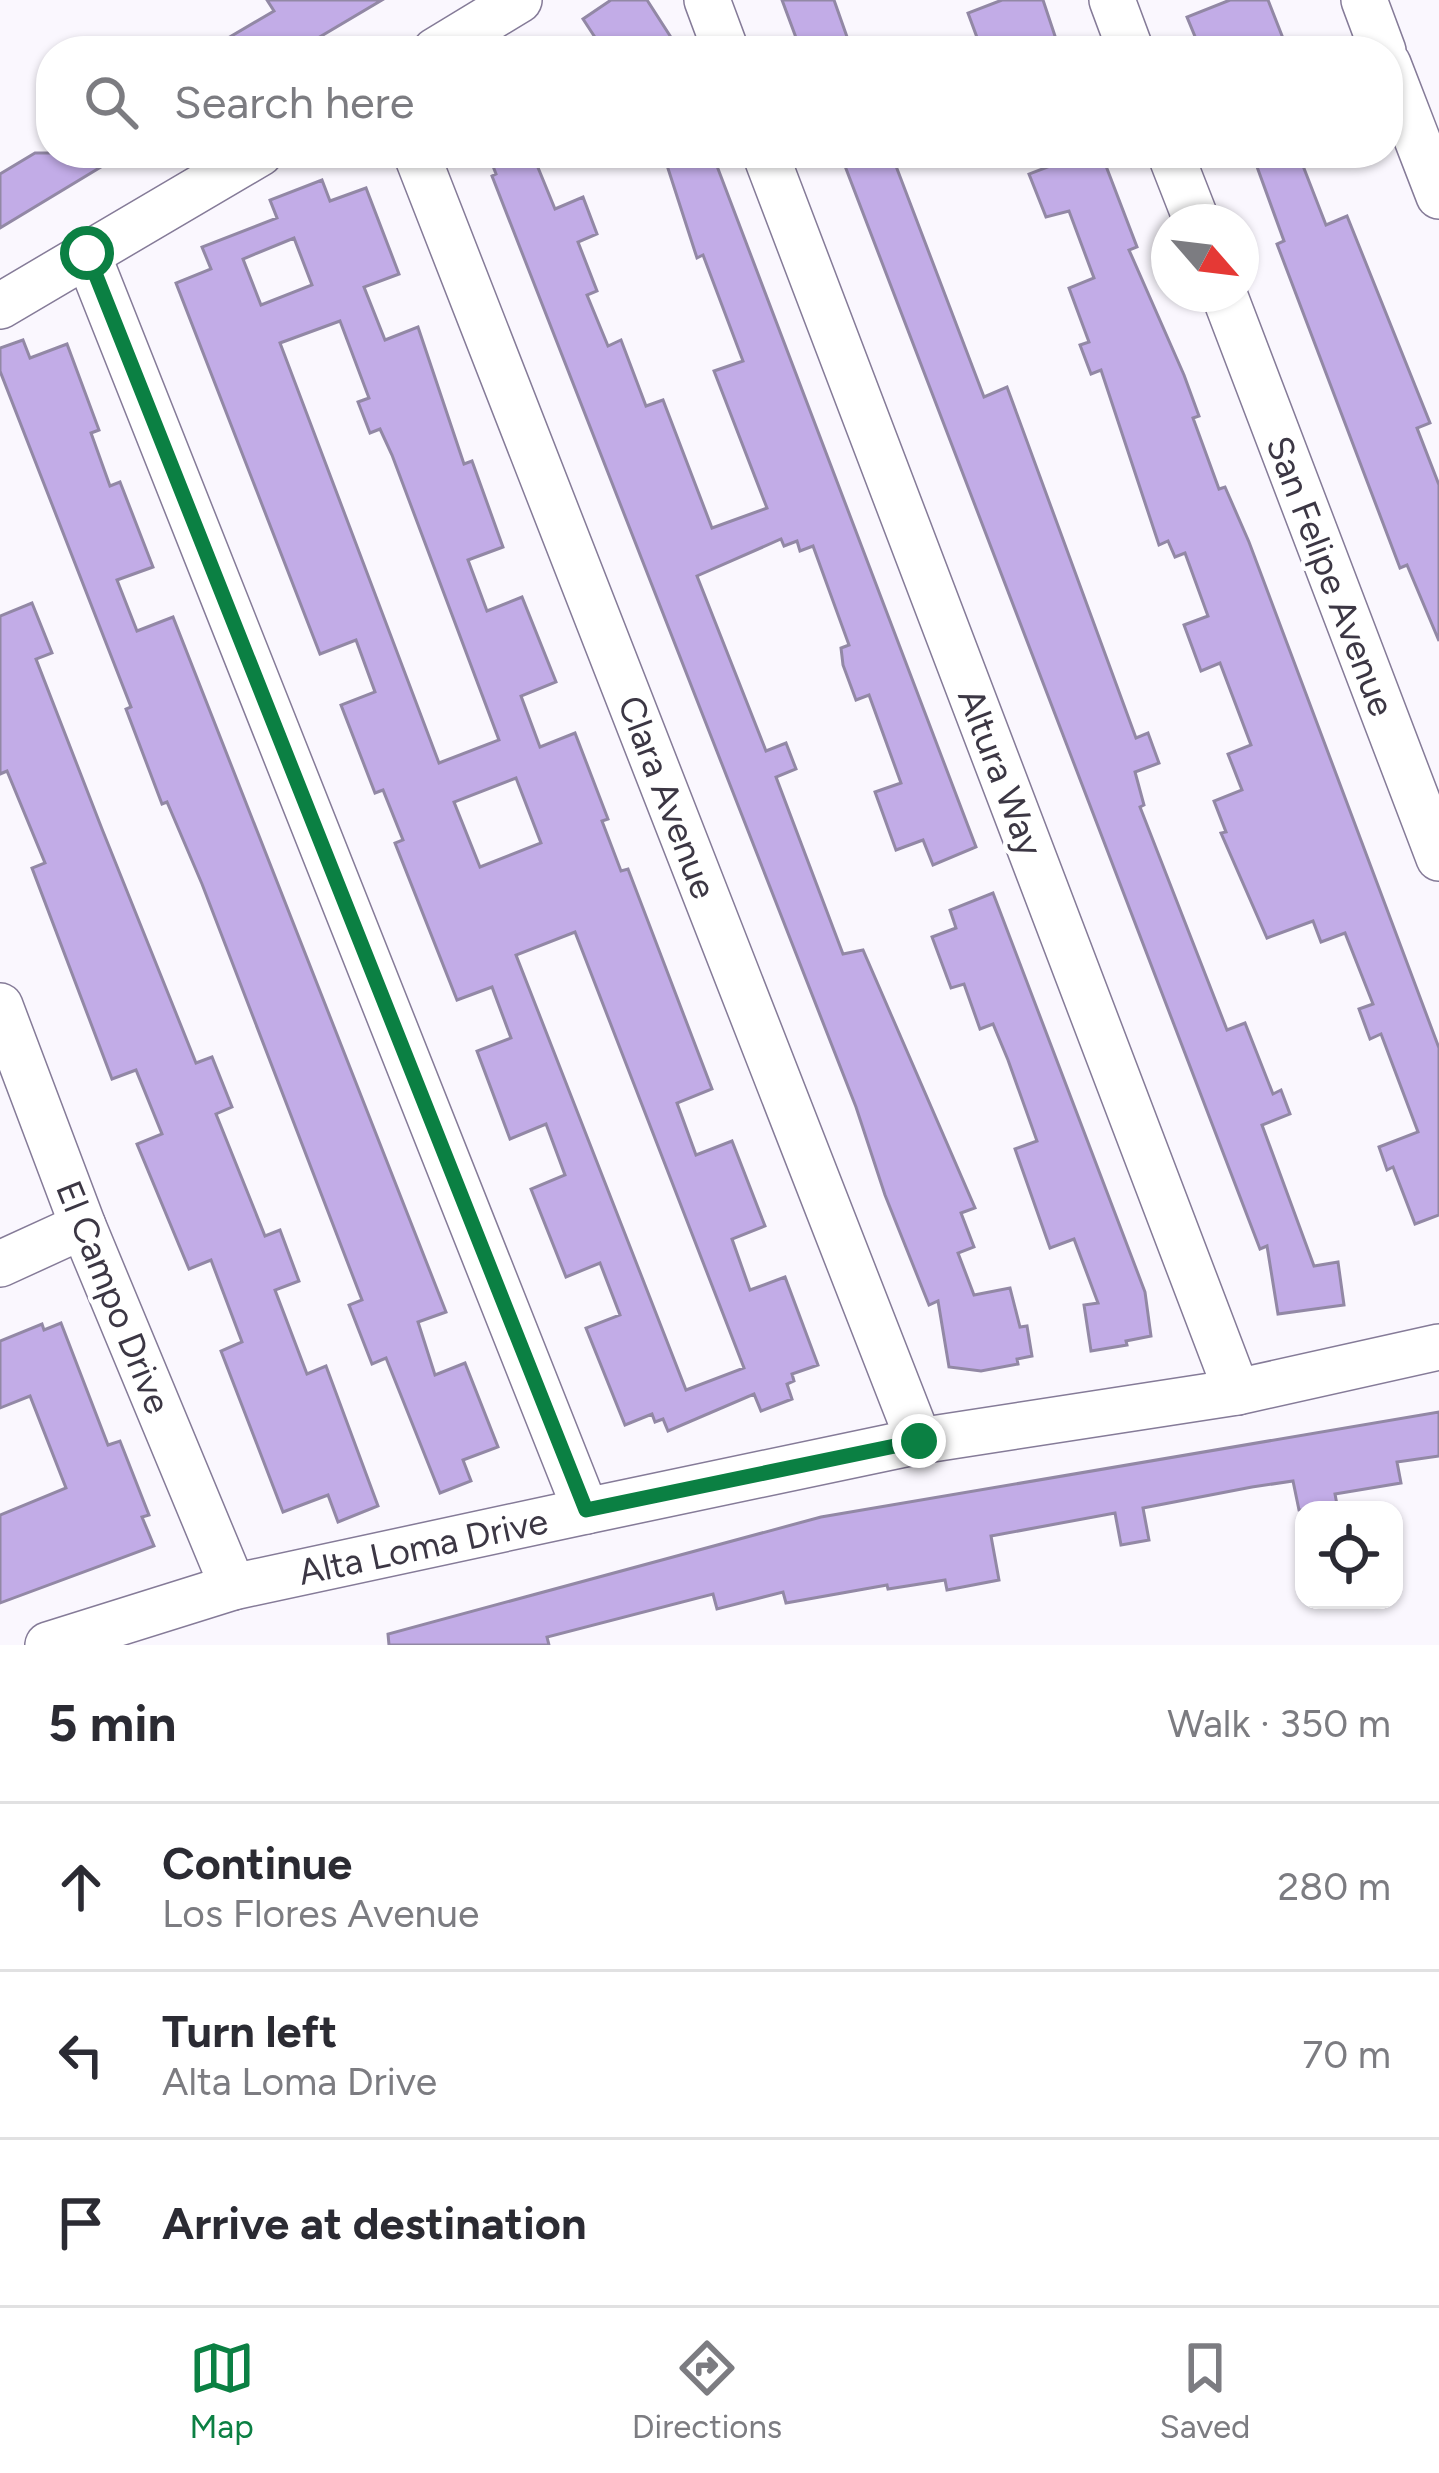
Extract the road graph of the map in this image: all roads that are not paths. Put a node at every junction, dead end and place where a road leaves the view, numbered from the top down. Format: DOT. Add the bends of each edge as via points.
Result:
graph roads {
  1 [pos="519,0"];
  2 [pos="707,0"];
  3 [pos="1112,0"];
  4 [pos="1364,0"];
  5 [pos="460,36"];
  6 [pos="720,36"];
  7 [pos="1125,36"];
  8 [pos="1377,36"];
  9 [pos="1403,103"];
  10 [pos="234,168"];
  11 [pos="422,168"];
  12 [pos="771,168"];
  13 [pos="1176,168"];
  14 [pos="1439,196"];
  15 [pos="1189,204"];
  16 [pos="87,253"];
  17 [pos="0,306"];
  18 [pos="1231,312"];
  19 [pos="1439,857"];
  20 [pos="0,1006"];
  21 [pos="83,1226"];
  22 [pos="0,1264"];
  23 [pos="1439,1347"];
  24 [pos="1237,1392"];
  25 [pos="919,1441"];
  26 [pos="586,1510"];
  27 [pos="233,1586"];
  28 [pos="48,1645"];
  1 -- 5 [label="street"];
  2 -- 6 [label="street"];
  3 -- 7 [label="street"];
  4 -- 8 [label="street"];
  9 -- 14 [label="street"];
  10 -- 16 [label="street"];
  11 -- 25 [label="street, Clara Avenue"];
  12 -- 24 [label="street, Altura Way"];
  13 -- 15 [label="street"];
  16 -- 17 [label="street"];
  16 -- 26 [label="street"];
  18 -- 19 [label="street, San Felipe Avenue"];
  20 -- 21 [label="street, El Campo Drive"];
  21 -- 22 [label="street"];
  21 -- 27 [label="street, El Campo Drive"];
  23 -- 24 [label="street, Alta Loma Drive"];
  24 -- 25 [label="street, Alta Loma Drive"];
  25 -- 26 [label="street, Alta Loma Drive"];
  26 -- 27 [label="street, Alta Loma Drive"];
  27 -- 28 [label="street, Alta Loma Drive"];
}
